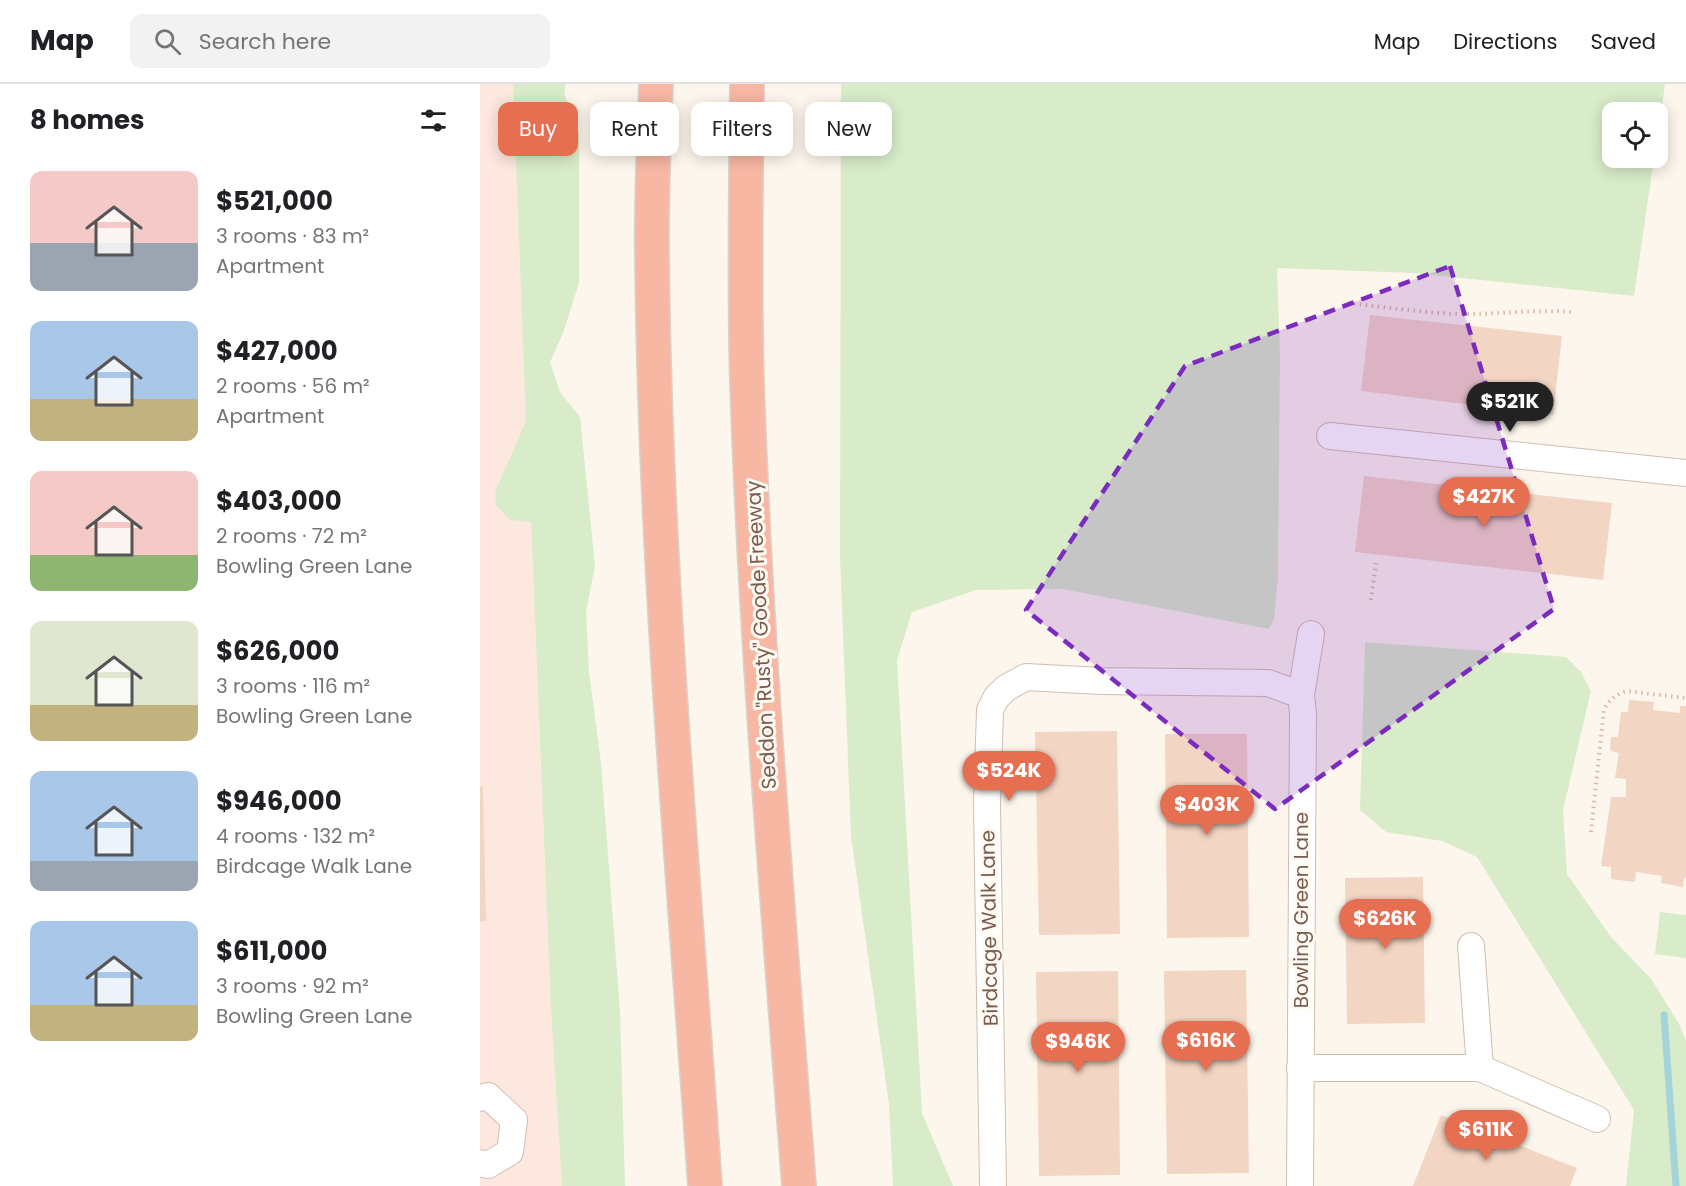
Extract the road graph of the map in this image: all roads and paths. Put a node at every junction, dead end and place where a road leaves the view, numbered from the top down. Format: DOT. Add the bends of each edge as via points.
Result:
graph roads {
  1 [pos="656,84"];
  2 [pos="747,84"];
  3 [pos="1348,303"];
  4 [pos="1571,312"];
  5 [pos="1330,436"];
  6 [pos="1686,473"];
  7 [pos="1376,563"];
  8 [pos="1371,600"];
  9 [pos="1311,634"];
  10 [pos="1301,695"];
  11 [pos="1686,698"];
  12 [pos="1591,832"];
  13 [pos="1471,946"];
  14 [pos="1300,1068"];
  15 [pos="1480,1068"];
  16 [pos="480,1098"];
  17 [pos="1597,1119"];
  18 [pos="480,1163"];
  19 [pos="705,1186"];
  20 [pos="799,1186"];
  21 [pos="993,1186"];
  22 [pos="1300,1186"];
  1 -- 19 [label="highway" via="652,255 659,482"];
  2 -- 20 [label="highway, Seddon \"Rusty\" Goode Freeway" via="747,382 768,759"];
  3 -- 4 [label="path" via="1453,314"];
  5 -- 6 [label="street"];
  7 -- 8 [label="path"];
  9 -- 10 [label="street, Bowling Green Lane"];
  10 -- 14 [label="street, Bowling Green Lane"];
  10 -- 21 [label="street, Birdcage Walk Lane" via="1268,683 1026,677 1006,687 996,698 990,710 987,805"];
  11 -- 12 [label="path" via="1626,691 1609,701 1604,709"];
  13 -- 15 [label="street"];
  14 -- 15 [label="street"];
  14 -- 22 [label="street, Bowling Green Lane"];
  15 -- 17 [label="street"];
  16 -- 18 [label="street" via="488,1096 514,1120 510,1152 489,1165"];
}
